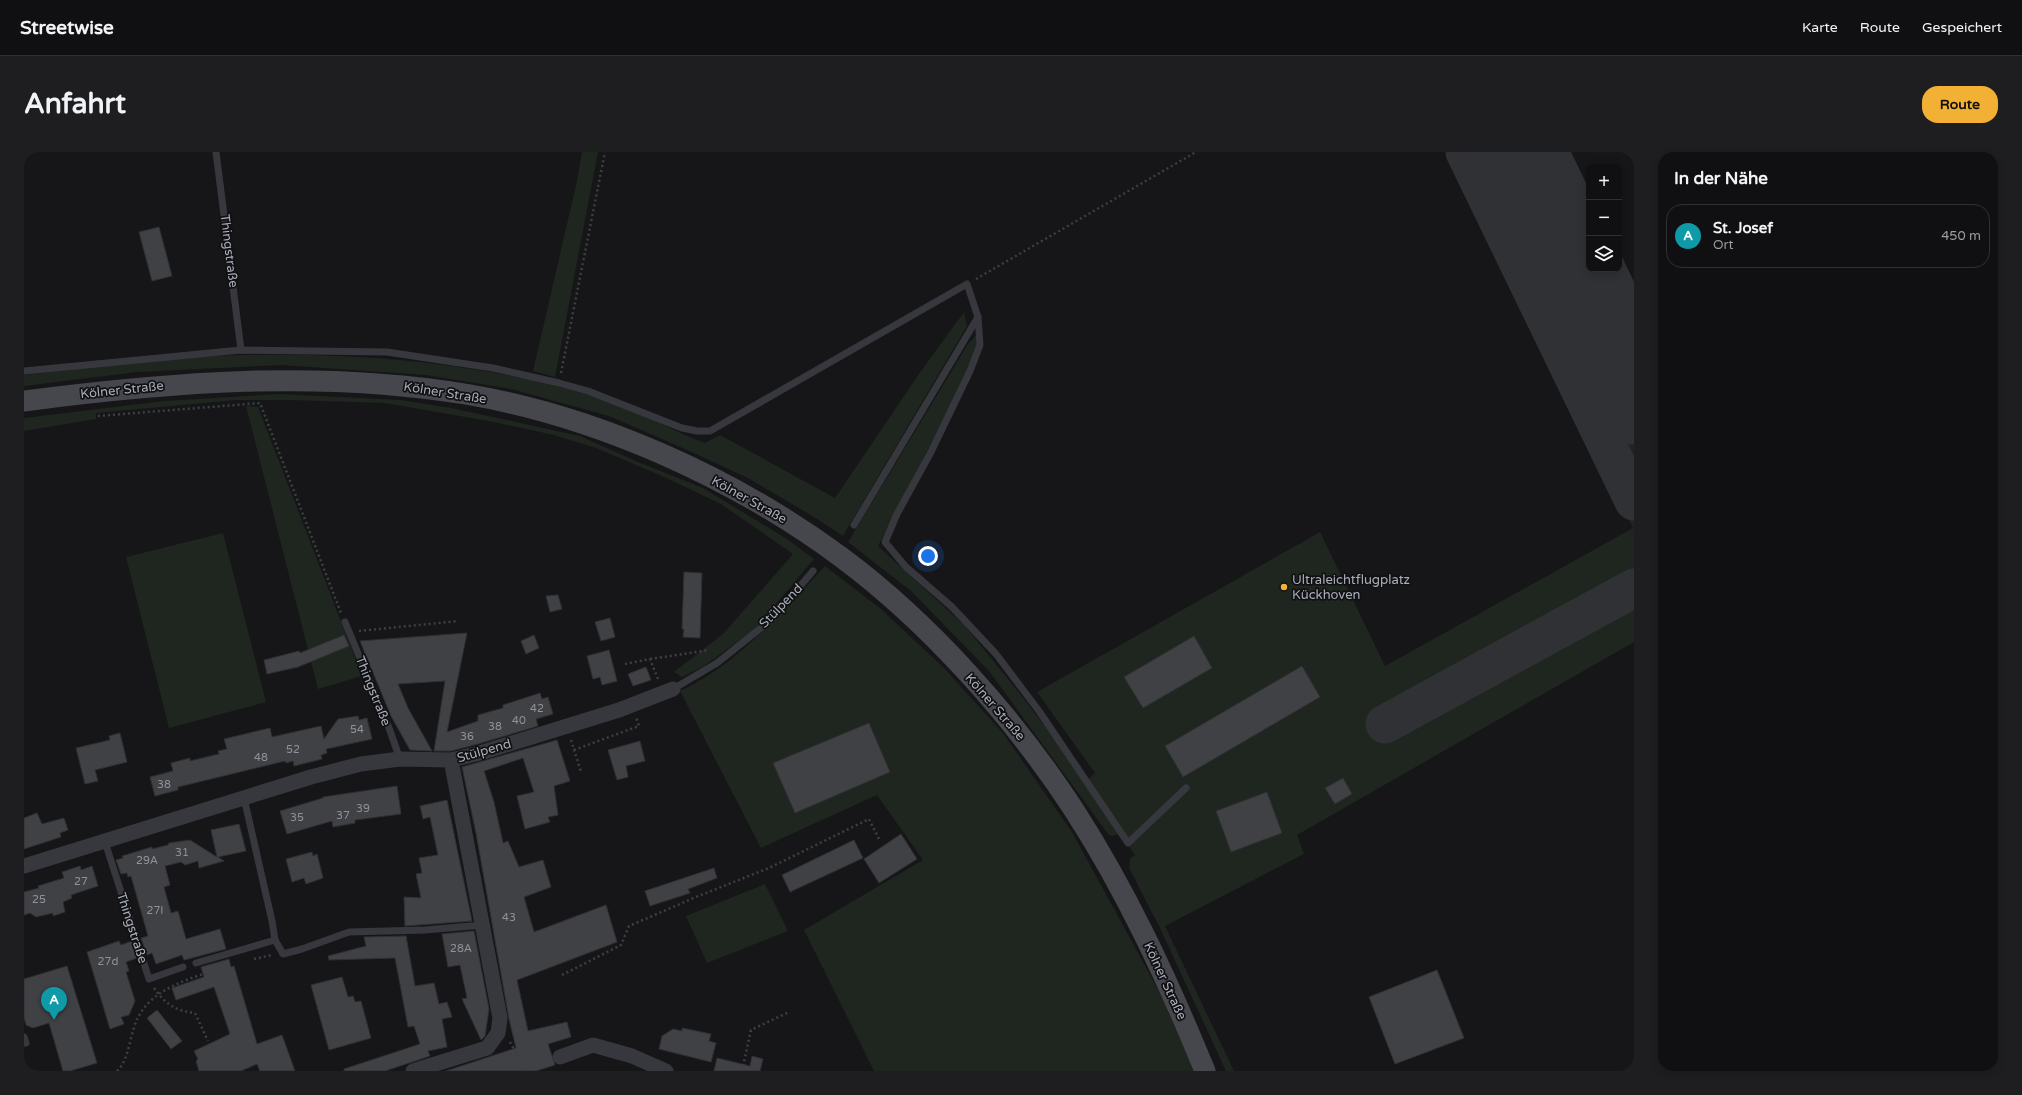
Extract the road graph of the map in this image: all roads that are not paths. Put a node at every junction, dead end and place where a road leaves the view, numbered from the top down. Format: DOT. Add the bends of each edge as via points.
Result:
graph roads {
  1 [pos="216,152"];
  2 [pos="978,317"];
  3 [pos="241,350"];
  4 [pos="24,371"];
  5 [pos="24,401"];
  6 [pos="854,525"];
  7 [pos="814,571"];
  8 [pos="345,622"];
  9 [pos="668,691"];
  10 [pos="400,759"];
  11 [pos="451,760"];
  12 [pos="1186,788"];
  13 [pos="244,798"];
  14 [pos="105,842"];
  15 [pos="24,866"];
  16 [pos="483,925"];
  17 [pos="275,940"];
  18 [pos="196,963"];
  19 [pos="183,967"];
  20 [pos="24,1037"];
  21 [pos="24,1044"];
  22 [pos="560,1057"];
  23 [pos="413,1071"];
  24 [pos="666,1071"];
  25 [pos="1206,1071"];
  1 -- 3 [label="lane, Thingstraße"];
  2 -- 3 [label="lane" via="967,284 710,431 697,432 588,391 493,368 386,352"];
  2 -- 6 [label="lane"];
  2 -- 12 [label="lane" via="980,345 970,372 885,542 906,567 952,607 996,654 1039,711 1128,843"];
  3 -- 4 [label="lane"];
  5 -- 25 [label="main road, Kölner Straße" via="143,387 286,380 383,384 466,394 554,416 632,443 681,463 761,505 842,558 884,593 940,645 1026,743 1106,862 1152,952"];
  7 -- 9 [label="lane, Stülpend" via="772,619 717,663"];
  8 -- 10 [label="lane, Thingstraße"];
  9 -- 11 [label="street, Stülpend" via="567,726"];
  10 -- 11 [label="street"];
  10 -- 13 [label="street" via="361,764"];
  11 -- 16 [label="street, Stülpend"];
  13 -- 14 [label="street"];
  13 -- 17 [label="lane"];
  14 -- 15 [label="street"];
  14 -- 19 [label="lane, Thingstraße" via="148,979"];
  16 -- 17 [label="lane" via="349,932 283,954"];
  16 -- 23 [label="street, Stülpend" via="500,1018 498,1033 487,1048"];
  17 -- 18 [label="lane"];
  20 -- 21 [label="lane"];
  22 -- 24 [label="street" via="593,1045 632,1056"];
}
